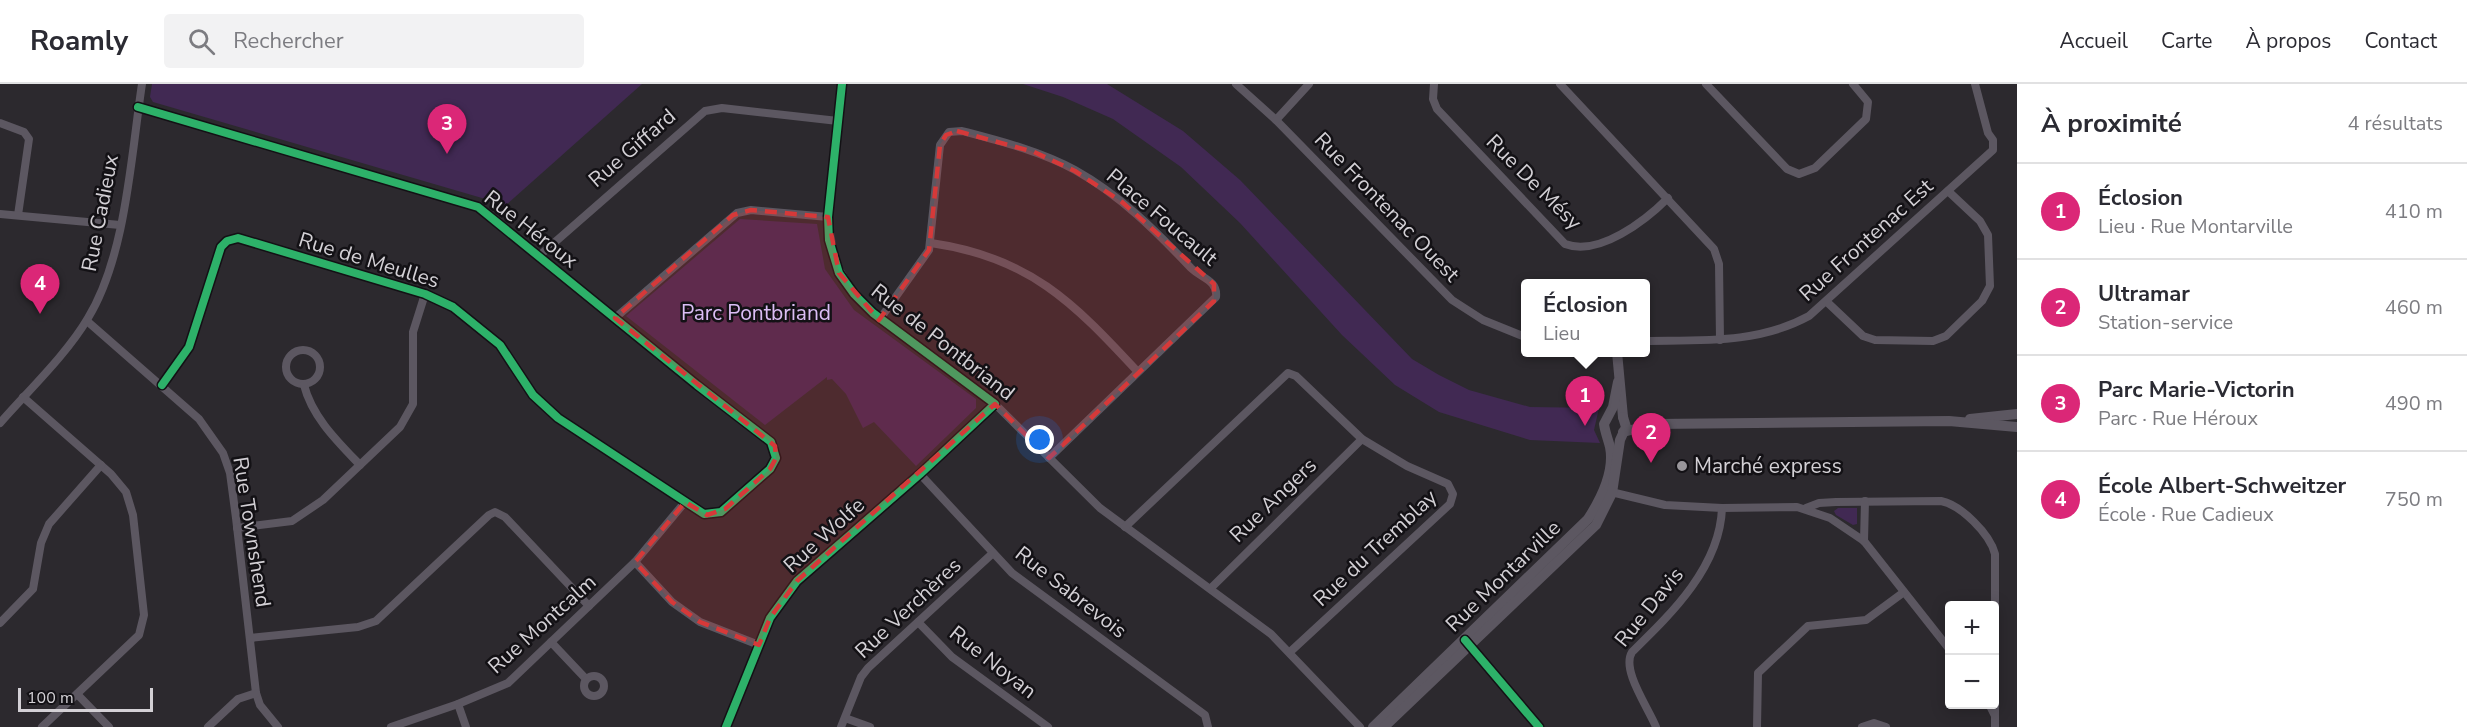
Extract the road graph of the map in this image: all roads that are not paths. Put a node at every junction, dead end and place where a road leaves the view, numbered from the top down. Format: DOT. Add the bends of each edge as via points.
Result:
graph roads {
  1 [pos="142,84"];
  2 [pos="842,84"];
  3 [pos="1236,84"];
  4 [pos="1309,84"];
  5 [pos="1434,84"];
  6 [pos="1560,84"];
  7 [pos="1706,84"];
  8 [pos="1853,84"];
  9 [pos="1974,84"];
  10 [pos="138,107"];
  11 [pos="1276,120"];
  12 [pos="838,121"];
  13 [pos="0,123"];
  14 [pos="1948,191"];
  15 [pos="1668,198"];
  16 [pos="0,214"];
  17 [pos="18,215"];
  18 [pos="828,217"];
  19 [pos="120,225"];
  20 [pos="931,243"];
  21 [pos="539,256"];
  22 [pos="425,294"];
  23 [pos="1827,302"];
  24 [pos="615,318"];
  25 [pos="880,319"];
  26 [pos="87,321"];
  27 [pos="1521,335"];
  28 [pos="1720,340"];
  29 [pos="1650,341"];
  30 [pos="1617,357"];
  31 [pos="1137,371"];
  32 [pos="1618,382"];
  33 [pos="162,385"];
  34 [pos="304,385"];
  35 [pos="23,397"];
  36 [pos="995,404"];
  37 [pos="2017,414"];
  38 [pos="1609,415"];
  39 [pos="1623,417"];
  40 [pos="1949,422"];
  41 [pos="0,423"];
  42 [pos="1655,424"];
  43 [pos="2017,427"];
  44 [pos="1604,428"];
  45 [pos="1622,433"];
  46 [pos="1362,439"];
  47 [pos="776,458"];
  48 [pos="1049,458"];
  49 [pos="101,465"];
  50 [pos="360,465"];
  51 [pos="920,474"];
  52 [pos="1608,491"];
  53 [pos="1865,501"];
  54 [pos="685,502"];
  55 [pos="1722,508"];
  56 [pos="1806,508"];
  57 [pos="1125,527"];
  58 [pos="237,528"];
  59 [pos="1864,541"];
  60 [pos="993,553"];
  61 [pos="635,562"];
  62 [pos="1211,588"];
  63 [pos="1904,592"];
  64 [pos="1995,601"];
  65 [pos="589,606"];
  66 [pos="918,622"];
  67 [pos="0,623"];
  68 [pos="250,638"];
  69 [pos="551,642"];
  70 [pos="1467,643"];
  71 [pos="1945,644"];
  72 [pos="759,645"];
  73 [pos="1290,652"];
  74 [pos="1995,655"];
  75 [pos="586,679"];
  76 [pos="256,693"];
  77 [pos="77,694"];
  78 [pos="458,704"];
  79 [pos="1991,709"];
  80 [pos="1995,716"];
  81 [pos="845,717"];
  82 [pos="42,727"];
  83 [pos="109,727"];
  84 [pos="208,727"];
  85 [pos="278,727"];
  86 [pos="391,727"];
  87 [pos="466,727"];
  88 [pos="726,727"];
  89 [pos="841,727"];
  90 [pos="870,727"];
  91 [pos="1048,727"];
  92 [pos="1208,727"];
  93 [pos="1360,727"];
  94 [pos="1373,727"];
  95 [pos="1384,727"];
  96 [pos="1539,727"];
  97 [pos="1656,727"];
  98 [pos="1757,727"];
  99 [pos="1862,727"];
  100 [pos="1886,727"];
  101 [pos="1995,727"];
  1 -- 10 [label="street, Rue Cadieux"];
  2 -- 12 [label="street, Rue de Pontbriand"];
  3 -- 11 [label="street, Rue Frontenac Ouest"];
  4 -- 11 [label="street"];
  5 -- 15 [label="street, Rue De Mésy" via="1437,109 1565,244 1577,246 1613,238 1644,220"];
  6 -- 15 [label="street"];
  7 -- 8 [label="street" via="1786,169 1799,174 1815,168 1866,119 1868,102"];
  9 -- 14 [label="street, Rue Frontenac Est" via="1993,150"];
  10 -- 19 [label="street, Rue Cadieux"];
  10 -- 21 [label="street, Rue Héroux" via="469,203"];
  11 -- 27 [label="street, Rue Frontenac Ouest" via="1452,300 1483,320"];
  12 -- 18 [label="street, Rue de Pontbriand"];
  12 -- 21 [label="street, Rue Giffard" via="722,108 705,111"];
  13 -- 17 [label="street" via="24,132 29,139"];
  14 -- 23 [label="street, Rue Frontenac Est"];
  14 -- 23 [label="street" via="1980,221 1988,235 1990,286 1982,301 1946,336 1933,340 1869,338"];
  15 -- 28 [label="street" via="1717,255"];
  16 -- 17 [label="street"];
  17 -- 19 [label="street"];
  18 -- 24 [label="street" via="752,210 737,213"];
  18 -- 25 [label="street, Rue de Pontbriand" via="829,240 839,273"];
  19 -- 26 [label="street, Rue Cadieux" via="107,279"];
  20 -- 25 [label="street, Place Foucault" via="926,257"];
  20 -- 31 [label="street" via="991,256 1032,275 1088,319"];
  20 -- 31 [label="street, Place Foucault" via="940,145 949,132 957,130 996,140 1075,171 1154,228 1199,276 1216,288 1214,301"];
  21 -- 24 [label="street, Rue Héroux"];
  22 -- 33 [label="street, Rue de Meulles" via="243,239 230,240 220,250 189,347"];
  22 -- 50 [label="street" via="413,332 413,404 400,427"];
  22 -- 54 [label="street, Rue de Meulles" via="453,307 500,345 533,395 558,418"];
  23 -- 28 [label="street, Rue Frontenac Est" via="1782,329"];
  24 -- 47 [label="street, Rue Héroux" via="771,442"];
  25 -- 36 [label="street, Rue de Pontbriand"];
  26 -- 33 [label="street, Rue Townshend"];
  26 -- 35 [label="street, Rue Cadieux"];
  28 -- 29 [label="street, Rue Frontenac Est"];
  30 -- 32 [label="street, Rue Montarville"];
  31 -- 48 [label="street, Place Foucault"];
  32 -- 38 [label="street, Rue Montarville"];
  32 -- 39 [label="street, Rue Montarville"];
  33 -- 58 [label="street, Rue Townshend" via="209,429 220,447 230,472"];
  34 -- 34 [label="street" via="315,381 321,365 315,355 305,350 294,352 286,367 293,382"];
  34 -- 50 [label="street" via="307,399 328,431"];
  35 -- 41 [label="street, Rue Cadieux"];
  35 -- 49 [label="street"];
  36 -- 48 [label="street, Rue de Pontbriand"];
  36 -- 51 [label="street, Rue Wolfe"];
  37 -- 40 [label="street"];
  38 -- 39 [label="street"];
  38 -- 44 [label="street, Rue Montarville"];
  39 -- 42 [label="street"];
  39 -- 45 [label="street, Rue Montarville" via="1626,425"];
  40 -- 42 [label="street"];
  40 -- 43 [label="street"];
  42 -- 45 [label="street"];
  44 -- 45 [label="street" via="1612,435"];
  44 -- 52 [label="street, Rue Montarville" via="1610,454"];
  45 -- 52 [label="street, Rue Montarville"];
  46 -- 57 [label="street, Rue du Tremblay" via="1296,376 1285,374"];
  46 -- 62 [label="street, Rue Angers"];
  46 -- 73 [label="street, Rue du Tremblay" via="1407,466 1446,482 1452,488 1452,499"];
  47 -- 54 [label="street, Rue de Meulles" via="770,469 718,513 704,514"];
  48 -- 57 [label="street, Rue de Pontbriand" via="1087,497"];
  49 -- 67 [label="street" via="49,524 41,543 33,589"];
  49 -- 77 [label="street" via="123,488 132,507 144,623 139,635"];
  50 -- 58 [label="street" via="323,500 292,521"];
  51 -- 60 [label="street, Rue Sabrevois"];
  51 -- 72 [label="street, Rue Wolfe" via="796,581 770,618"];
  52 -- 55 [label="street" via="1665,505"];
  52 -- 70 [label="street, Rue Montarville" via="1603,513 1587,535"];
  53 -- 56 [label="street" via="1819,503"];
  53 -- 59 [label="street"];
  53 -- 64 [label="street" via="1945,501 1956,507 1991,543 1995,554"];
  54 -- 61 [label="street, Rue Montcalm"];
  55 -- 56 [label="street"];
  55 -- 97 [label="street, Rue Davis" via="1718,533 1696,580 1680,604 1628,660 1629,671"];
  56 -- 59 [label="street" via="1837,522"];
  57 -- 62 [label="street, Rue de Pontbriand"];
  58 -- 68 [label="street, Rue Townshend"];
  59 -- 63 [label="street"];
  60 -- 66 [label="street, Rue Verchères"];
  60 -- 92 [label="street, Rue Sabrevois" via="1034,590 1205,715"];
  61 -- 65 [label="street, Rue Montcalm"];
  61 -- 72 [label="street" via="672,602 700,622"];
  62 -- 73 [label="street, Rue de Pontbriand"];
  63 -- 71 [label="street"];
  63 -- 98 [label="street" via="1866,620 1814,624 1795,637 1758,673"];
  65 -- 68 [label="street" via="505,517 495,512 376,621 357,627"];
  65 -- 69 [label="street, Rue Montcalm"];
  66 -- 81 [label="street, Rue Verchères" via="866,671"];
  66 -- 91 [label="street, Rue Noyan" via="952,657"];
  68 -- 76 [label="street, Rue Townshend"];
  69 -- 75 [label="street"];
  69 -- 78 [label="street, Rue Montcalm" via="508,682"];
  70 -- 94 [label="street, Rue Montarville"];
  70 -- 95 [label="street, Rue Montarville"];
  70 -- 96 [label="street"];
  72 -- 88 [label="street, Rue Wolfe"];
  73 -- 93 [label="street, Rue de Pontbriand"];
  74 -- 80 [label="street"];
  76 -- 84 [label="street" via="238,699"];
  76 -- 85 [label="street, Rue Townshend" via="260,705"];
  77 -- 82 [label="street"];
  77 -- 83 [label="street"];
  78 -- 86 [label="street, Rue Montcalm"];
  78 -- 87 [label="street"];
  79 -- 80 [label="street"];
  80 -- 101 [label="street"];
  81 -- 89 [label="street, Rue Verchères"];
  81 -- 90 [label="street"];
  99 -- 100 [label="street" via="1874,723"];
}
